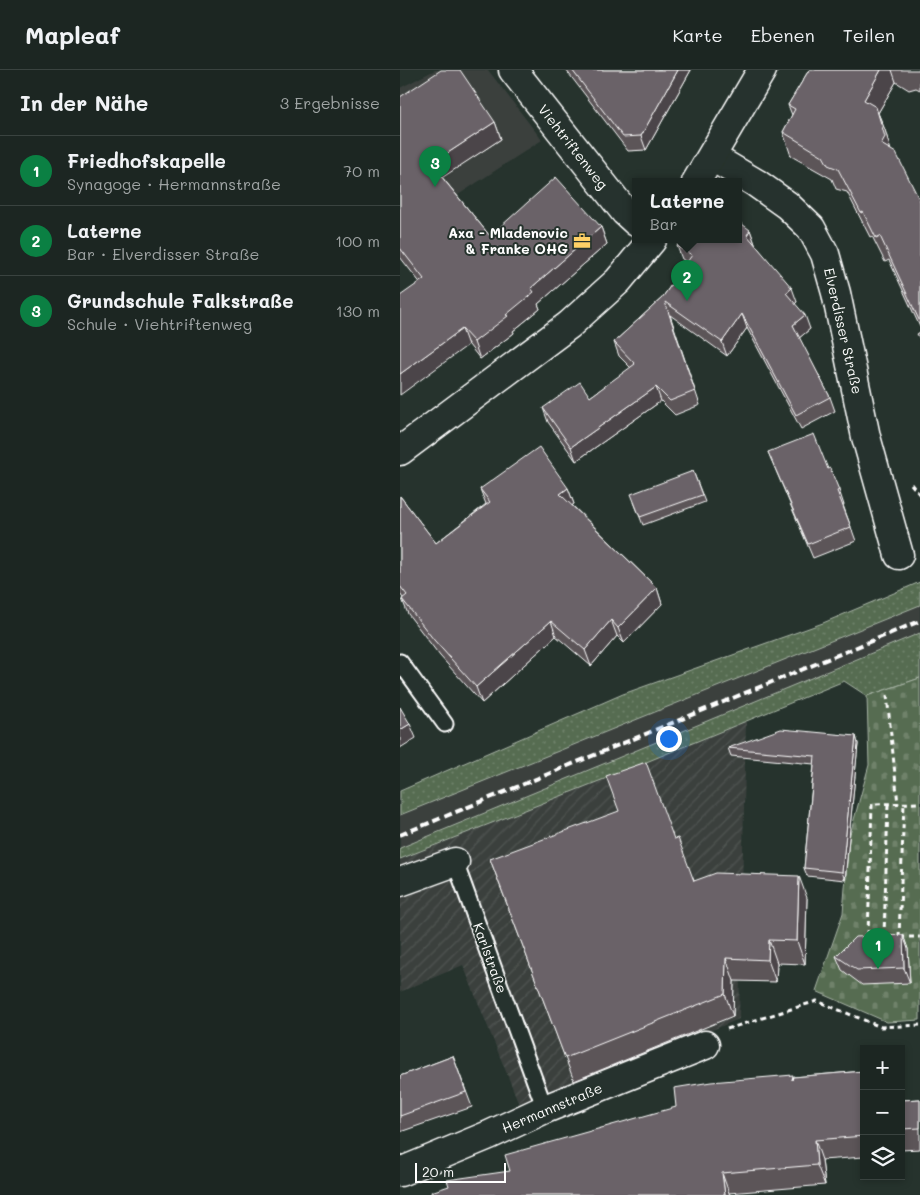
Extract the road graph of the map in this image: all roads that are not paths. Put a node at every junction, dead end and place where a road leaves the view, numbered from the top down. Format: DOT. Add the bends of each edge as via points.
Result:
graph roads {
  1 [pos="513,70"];
  2 [pos="762,70"];
  3 [pos="712,157"];
  4 [pos="699,178"];
  5 [pos="632,218"];
  6 [pos="650,243"];
  7 [pos="400,451"];
  8 [pos="899,555"];
  9 [pos="400,662"];
  10 [pos="445,724"];
  11 [pos="455,862"];
  12 [pos="400,882"];
  13 [pos="705,1045"];
  14 [pos="545,1109"];
  15 [pos="400,1172"];
  1 -- 5 [label="street, Viehtriftenweg"];
  2 -- 3 [label="street"];
  3 -- 4 [label="street"];
  3 -- 8 [label="street, Elverdisser Straße" via="787,205 811,228 825,254 866,437"];
  6 -- 7 [label="street" via="618,281 569,325"];
  9 -- 10 [label="lane"];
  11 -- 12 [label="street, Karlstraße"];
  11 -- 14 [label="lane, Karlstraße"];
  13 -- 14 [label="street, Hermannstraße"];
  14 -- 15 [label="street, Hermannstraße"];
}
